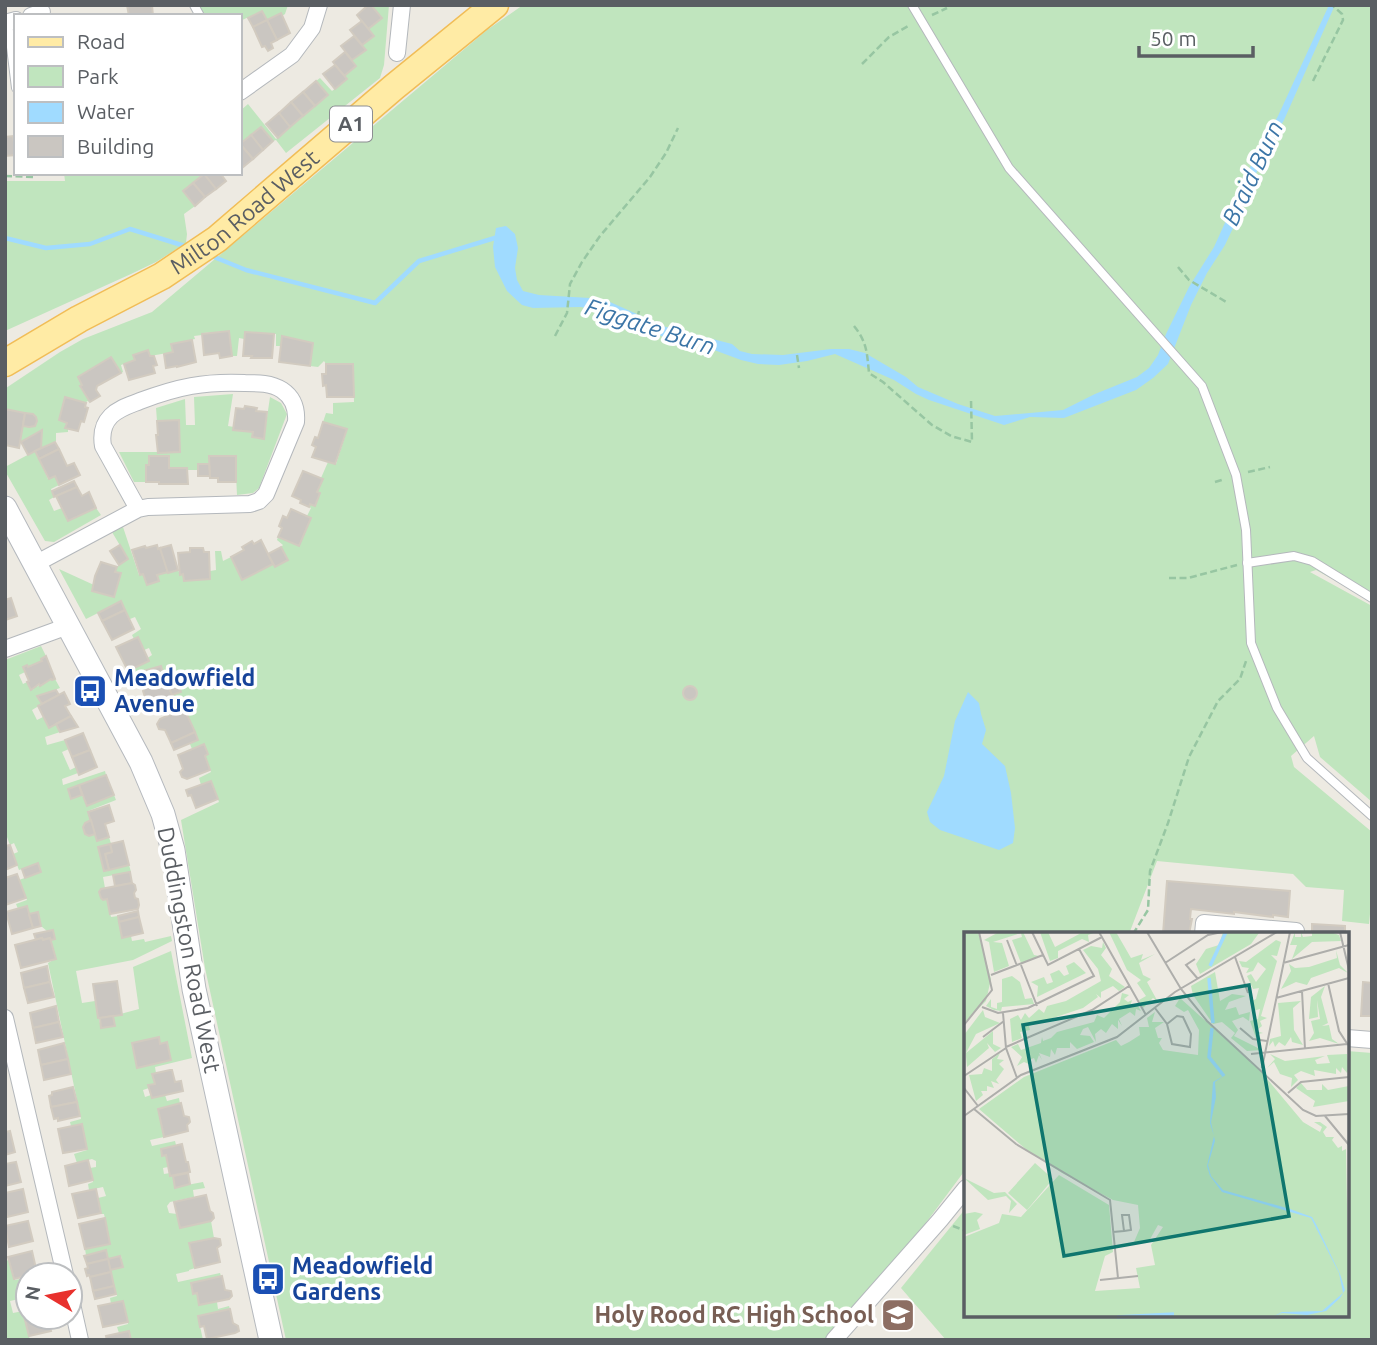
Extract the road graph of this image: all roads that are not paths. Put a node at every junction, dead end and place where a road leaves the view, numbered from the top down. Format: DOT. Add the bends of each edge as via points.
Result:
graph roads {
  1 [pos="320,5"];
  2 [pos="402,5"];
  3 [pos="912,5"];
  4 [pos="493,6"];
  5 [pos="10,22"];
  6 [pos="397,53"];
  7 [pos="14,66"];
  8 [pos="242,91"];
  9 [pos="5,363"];
  10 [pos="5,508"];
  11 [pos="138,509"];
  12 [pos="1247,563"];
  13 [pos="35,564"];
  14 [pos="1372,598"];
  15 [pos="68,626"];
  16 [pos="5,649"];
  17 [pos="1372,816"];
  18 [pos="1203,932"];
  19 [pos="1296,932"];
  20 [pos="5,1018"];
  21 [pos="1349,1038"];
  22 [pos="1372,1040"];
  23 [pos="964,1190"];
  24 [pos="62,1261"];
  25 [pos="271,1340"];
  26 [pos="834,1340"];
  1 -- 8 [label="street" via="312,28 292,55"];
  2 -- 6 [label="street"];
  3 -- 12 [label="lane" via="1009,168 1202,386 1236,475"];
  4 -- 9 [label="main road, Milton Road West / A1" via="199,251"];
  5 -- 7 [label="lane"];
  10 -- 13 [label="street, Duddingston Road West"];
  11 -- 11 [label="street" via="103,446 105,424 118,410 169,390 220,382 271,384 293,401 296,422 259,501"];
  11 -- 13 [label="street"];
  12 -- 14 [label="lane" via="1294,556 1312,561"];
  12 -- 17 [label="lane" via="1251,643 1277,708 1307,758"];
  13 -- 15 [label="street, Duddingston Road West"];
  15 -- 16 [label="street"];
  15 -- 25 [label="street, Duddingston Road West" via="141,762 168,831 194,989"];
  18 -- 19 [label="street" via="1204,923"];
  20 -- 24 [label="street"];
  21 -- 22 [label="street"];
  23 -- 26 [label="street"];
}
